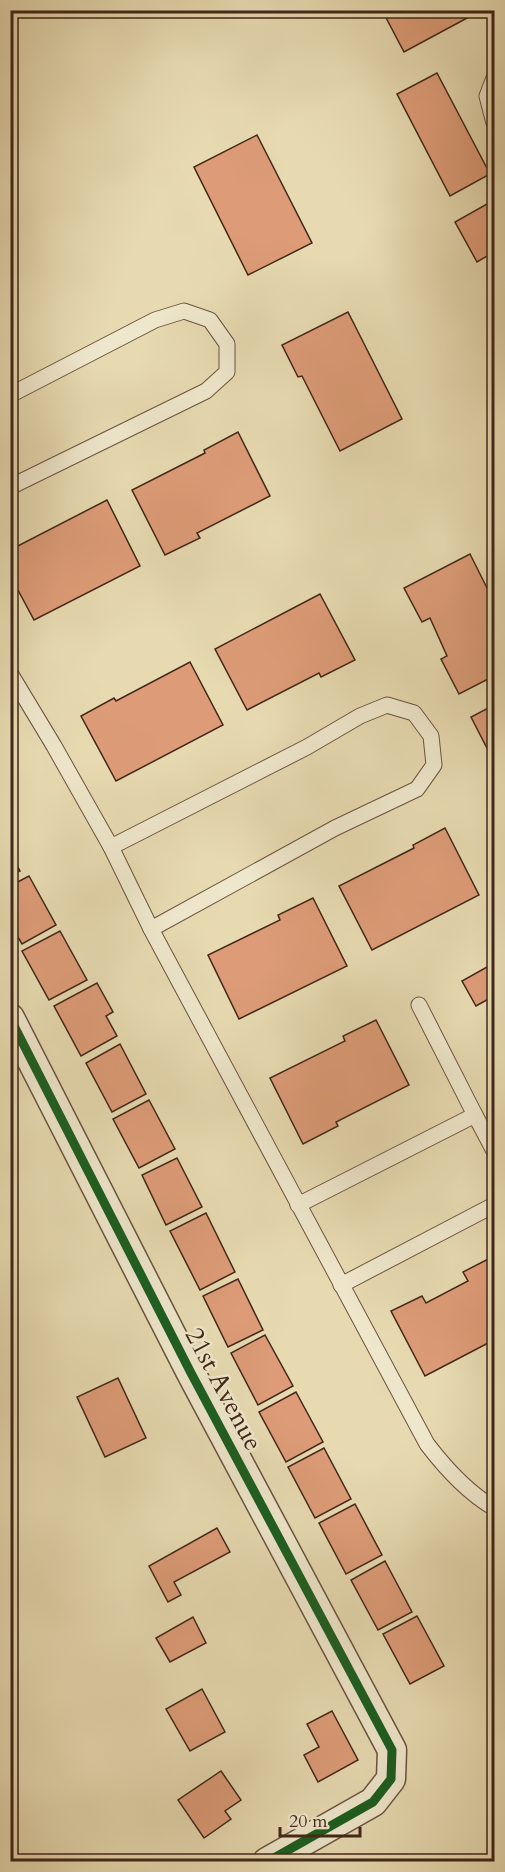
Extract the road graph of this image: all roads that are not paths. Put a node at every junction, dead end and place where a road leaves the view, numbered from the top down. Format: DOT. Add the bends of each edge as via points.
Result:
graph roads {
  1 [pos="495,78"];
  2 [pos="495,123"];
  3 [pos="10,395"];
  4 [pos="10,487"];
  5 [pos="10,673"];
  6 [pos="111,847"];
  7 [pos="151,929"];
  8 [pos="419,1005"];
  9 [pos="10,1018"];
  10 [pos="475,1115"];
  11 [pos="495,1152"];
  12 [pos="298,1205"];
  13 [pos="495,1205"];
  14 [pos="341,1285"];
  15 [pos="495,1508"];
  16 [pos="267,1862"];
  1 -- 2 [label="lane" via="487,96"];
  3 -- 4 [label="lane" via="155,320 184,311 210,320 227,344 227,372 206,391"];
  5 -- 6 [label="lane"];
  6 -- 7 [label="lane"];
  6 -- 7 [label="lane" via="387,705 414,713 431,736 434,765 417,789 335,828"];
  7 -- 12 [label="lane"];
  8 -- 10 [label="lane"];
  9 -- 16 [label="street, 21st Avenue" via="191,1372 392,1750 392,1779 373,1802"];
  10 -- 11 [label="lane"];
  10 -- 12 [label="lane"];
  12 -- 14 [label="lane"];
  13 -- 14 [label="lane"];
  14 -- 15 [label="lane" via="427,1444 466,1489"];
}
